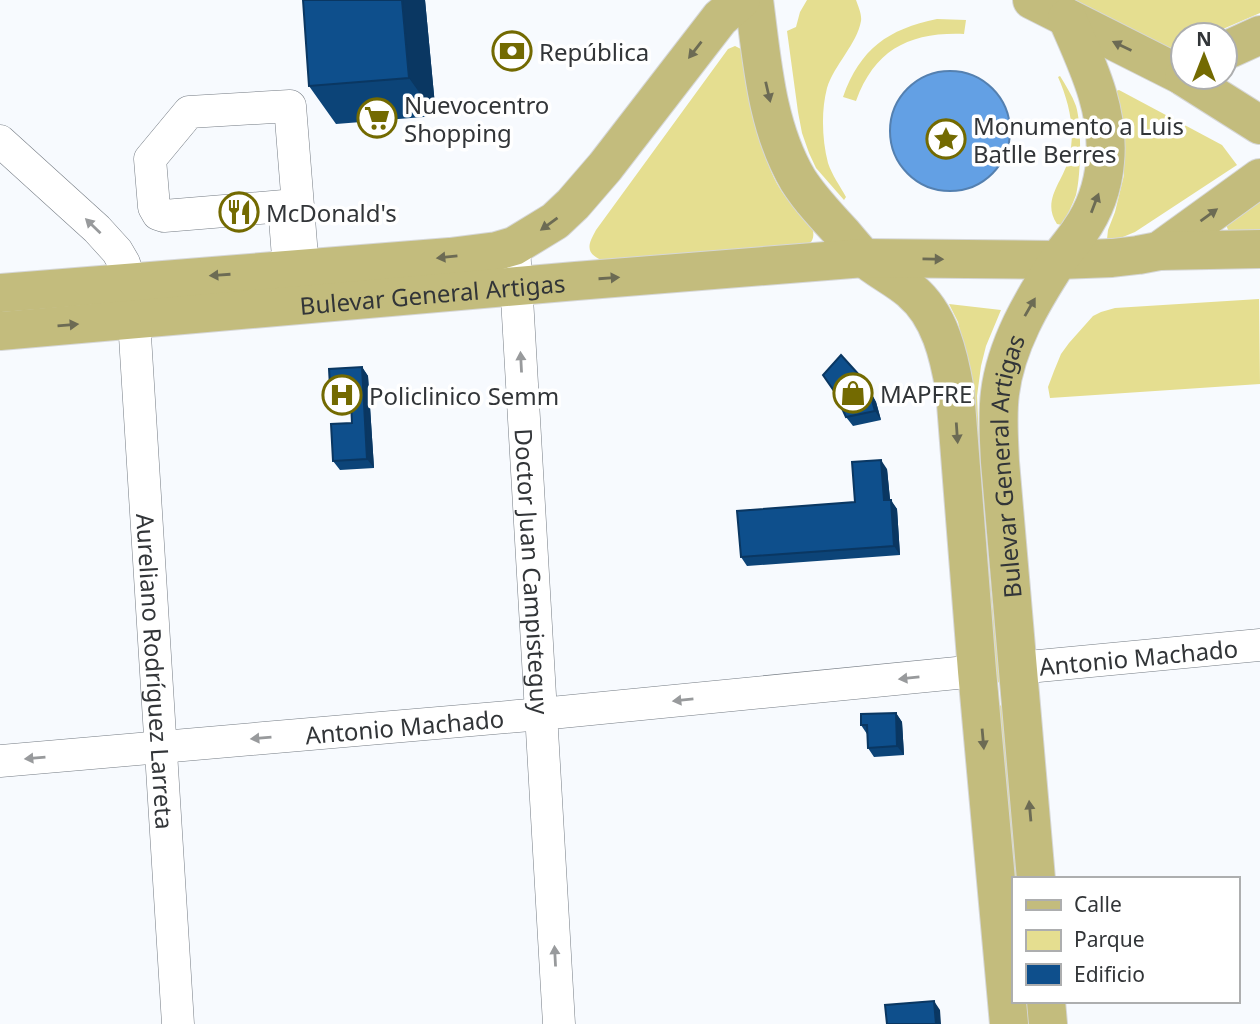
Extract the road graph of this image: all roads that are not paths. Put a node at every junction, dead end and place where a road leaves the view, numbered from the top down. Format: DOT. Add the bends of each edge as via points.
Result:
graph roads {
  1 [pos="741,0"];
  2 [pos="754,0"];
  3 [pos="1032,0"];
  4 [pos="1067,18"];
  5 [pos="1260,35"];
  6 [pos="1239,45"];
  7 [pos="1169,68"];
  8 [pos="1208,91"];
  9 [pos="1260,125"];
  10 [pos="0,141"];
  11 [pos="1260,178"];
  12 [pos="514,246"];
  13 [pos="1260,249"];
  14 [pos="1159,251"];
  15 [pos="864,258"];
  16 [pos="1058,260"];
  17 [pos="296,269"];
  18 [pos="130,282"];
  19 [pos="517,286"];
  20 [pos="0,293"];
  21 [pos="134,320"];
  22 [pos="0,331"];
  23 [pos="1260,645"];
  24 [pos="1017,668"];
  25 [pos="977,671"];
  26 [pos="541,714"];
  27 [pos="160,747"];
  28 [pos="0,761"];
  29 [pos="1036,877"];
  30 [pos="1046,1003"];
  31 [pos="178,1024"];
  32 [pos="559,1024"];
  33 [pos="1009,1024"];
  34 [pos="1048,1024"];
  1 -- 12 [label="main road, one-way" via="719,18 573,204"];
  2 -- 15 [label="main road, one-way" via="779,140 808,194"];
  3 -- 4 [label="main road"];
  7 -- 4 [label="main road, one-way"];
  16 -- 4 [label="main road, one-way" via="1089,217 1106,161 1100,103"];
  5 -- 6 [label="main road"];
  8 -- 9 [label="main road"];
  18 -- 10 [label="street, one-way" via="117,251 97,229"];
  14 -- 11 [label="main road, one-way"];
  12 -- 17 [label="main road, Bulevar General Artigas, one-way" via="450,257"];
  12 -- 19 [label="street, Doctor Juan Campisteguy"];
  13 -- 14 [label="main road"];
  14 -- 16 [label="main road"];
  15 -- 16 [label="main road, Bulevar General Artigas, one-way"];
  19 -- 15 [label="main road, Bulevar General Artigas, one-way"];
  15 -- 25 [label="main road, Bulevar General Artigas, one-way" via="924,305 951,365"];
  24 -- 16 [label="main road, Bulevar General Artigas, one-way" via="1000,462 999,393 1005,362 1025,315"];
  17 -- 17 [label="street" via="290,106 188,112 150,159 158,214 284,206"];
  17 -- 18 [label="main road, Bulevar General Artigas, one-way"];
  18 -- 20 [label="main road, Bulevar General Artigas"];
  19 -- 21 [label="main road, Bulevar General Artigas"];
  26 -- 19 [label="street, Doctor Juan Campisteguy, one-way"];
  22 -- 21 [label="main road, Bulevar General Artigas, one-way"];
  21 -- 27 [label="street, Aureliano Rodríguez Larreta"];
  23 -- 24 [label="street, Antonio Machado"];
  29 -- 24 [label="main road, Bulevar General Artigas, one-way"];
  25 -- 26 [label="street, Antonio Machado, one-way"];
  25 -- 33 [label="main road, Bulevar General Artigas, one-way"];
  26 -- 27 [label="street, Antonio Machado, one-way"];
  32 -- 26 [label="street, Doctor Juan Campisteguy, one-way"];
  27 -- 28 [label="street, Antonio Machado, one-way"];
  27 -- 31 [label="street, Aureliano Rodríguez Larreta"];
  30 -- 34 [label="main road"];
}
